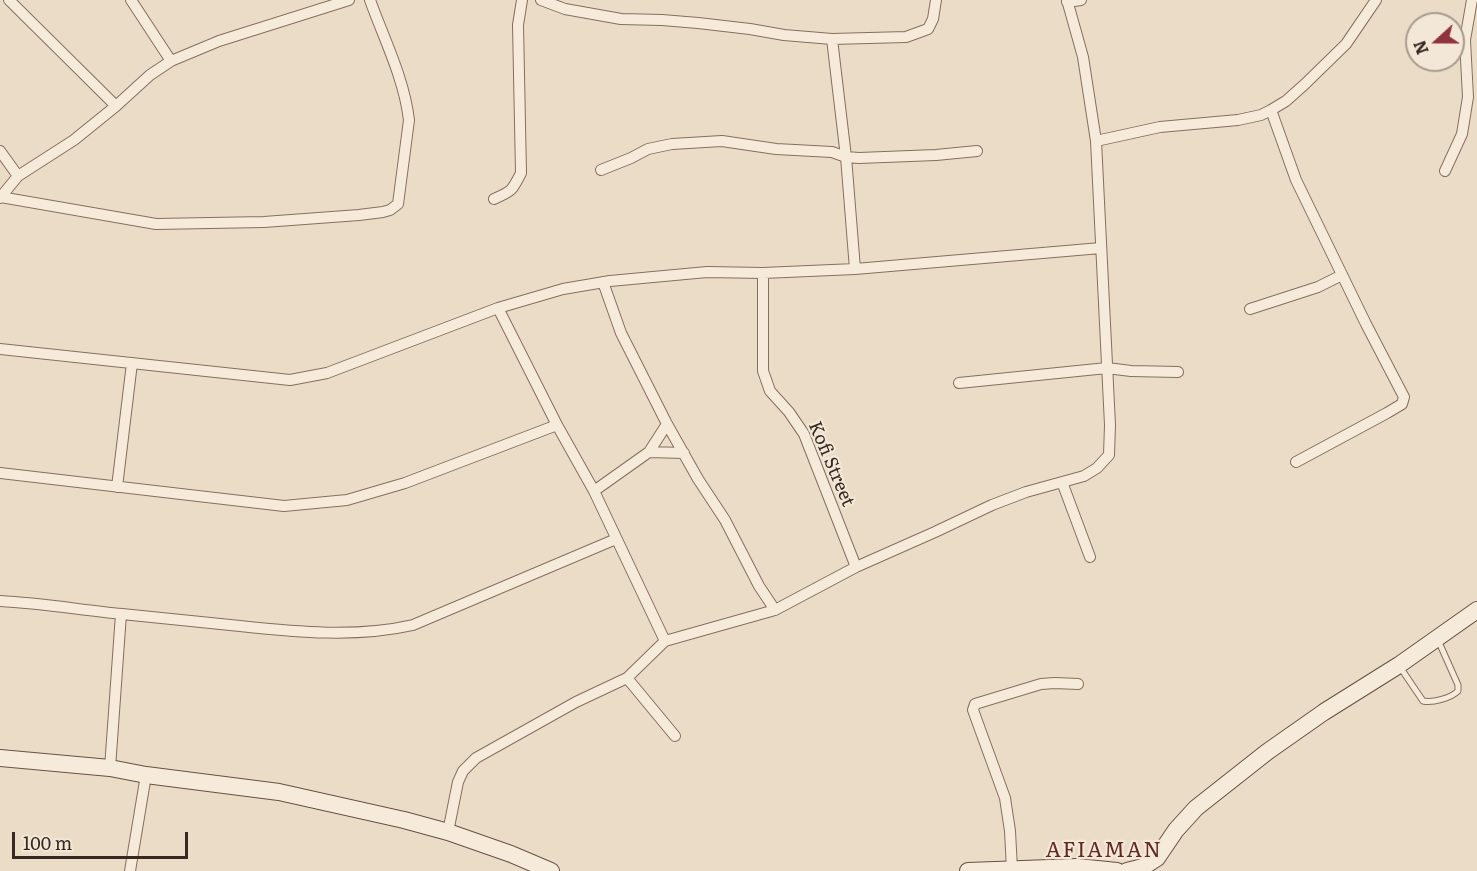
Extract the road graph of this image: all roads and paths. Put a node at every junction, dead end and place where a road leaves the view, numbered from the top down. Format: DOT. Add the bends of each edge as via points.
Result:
graph roads {
  1 [pos="9,0"];
  2 [pos="131,0"];
  3 [pos="349,0"];
  4 [pos="370,0"];
  5 [pos="522,0"];
  6 [pos="541,0"];
  7 [pos="936,0"];
  8 [pos="1081,0"];
  9 [pos="1376,0"];
  10 [pos="1472,0"];
  11 [pos="1067,1"];
  12 [pos="832,39"];
  13 [pos="171,61"];
  14 [pos="116,106"];
  15 [pos="1271,110"];
  16 [pos="1096,141"];
  17 [pos="0,151"];
  18 [pos="977,151"];
  19 [pos="846,157"];
  20 [pos="601,170"];
  21 [pos="1445,171"];
  22 [pos="18,177"];
  23 [pos="0,197"];
  24 [pos="494,199"];
  25 [pos="1101,248"];
  26 [pos="855,269"];
  27 [pos="763,273"];
  28 [pos="1342,275"];
  29 [pos="603,282"];
  30 [pos="498,308"];
  31 [pos="1250,309"];
  32 [pos="0,349"];
  33 [pos="132,363"];
  34 [pos="1107,368"];
  35 [pos="1178,372"];
  36 [pos="959,382"];
  37 [pos="556,424"];
  38 [pos="668,424"];
  39 [pos="648,452"];
  40 [pos="684,453"];
  41 [pos="1296,462"];
  42 [pos="0,473"];
  43 [pos="1062,482"];
  44 [pos="117,487"];
  45 [pos="594,491"];
  46 [pos="615,539"];
  47 [pos="1090,557"];
  48 [pos="855,567"];
  49 [pos="0,601"];
  50 [pos="775,610"];
  51 [pos="1477,613"];
  52 [pos="121,614"];
  53 [pos="1437,639"];
  54 [pos="665,641"];
  55 [pos="1399,665"];
  56 [pos="627,678"];
  57 [pos="1078,684"];
  58 [pos="675,736"];
  59 [pos="0,758"];
  60 [pos="110,768"];
  61 [pos="146,775"];
  62 [pos="448,832"];
  63 [pos="1158,865"];
  64 [pos="1012,869"];
  65 [pos="130,871"];
  66 [pos="551,871"];
  67 [pos="968,871"];
  68 [pos="1117,871"];
  69 [pos="1127,871"];
  1 -- 14 [label="street"];
  2 -- 13 [label="street"];
  3 -- 13 [label="street" via="219,41"];
  4 -- 23 [label="street" via="408,109 398,204 390,210 264,222 156,224"];
  5 -- 24 [label="street" via="518,25 521,173 514,188"];
  6 -- 12 [label="street" via="565,9 621,19 698,23"];
  7 -- 12 [label="street" via="928,29 906,37"];
  8 -- 11 [label="street"];
  9 -- 15 [label="street" via="1346,44 1286,101"];
  10 -- 21 [label="street" via="1465,40 1468,97 1462,134"];
  11 -- 16 [label="street" via="1083,57"];
  12 -- 19 [label="street"];
  13 -- 14 [label="street"];
  14 -- 22 [label="street"];
  15 -- 16 [label="street" via="1238,120 1167,126"];
  15 -- 28 [label="street" via="1296,180"];
  16 -- 25 [label="street"];
  17 -- 22 [label="street"];
  18 -- 19 [label="street"];
  19 -- 20 [label="street" via="832,152 722,141 648,149"];
  19 -- 26 [label="street"];
  22 -- 23 [label="street"];
  25 -- 26 [label="street"];
  25 -- 34 [label="street"];
  26 -- 27 [label="street"];
  27 -- 29 [label="street" via="707,272"];
  27 -- 48 [label="street, Kofi Street" via="763,371 770,392 804,434"];
  28 -- 31 [label="street"];
  28 -- 41 [label="street" via="1404,397 1402,404"];
  29 -- 30 [label="street"];
  29 -- 38 [label="street" via="621,333"];
  30 -- 33 [label="street" via="327,373 290,380"];
  30 -- 37 [label="street"];
  32 -- 33 [label="street"];
  33 -- 44 [label="street"];
  34 -- 35 [label="street"];
  34 -- 36 [label="street"];
  34 -- 43 [label="street" via="1109,454 1084,476"];
  37 -- 44 [label="street" via="405,483 347,500 284,506"];
  37 -- 45 [label="street"];
  38 -- 39 [label="street"];
  38 -- 40 [label="street"];
  39 -- 40 [label="street"];
  39 -- 45 [label="street"];
  40 -- 50 [label="street"];
  42 -- 44 [label="street"];
  43 -- 47 [label="street"];
  43 -- 48 [label="street" via="992,505"];
  45 -- 46 [label="street"];
  46 -- 52 [label="street" via="393,630 302,632"];
  46 -- 54 [label="street"];
  48 -- 50 [label="street"];
  49 -- 52 [label="street"];
  50 -- 54 [label="street"];
  51 -- 53 [label="street"];
  52 -- 60 [label="street"];
  53 -- 55 [label="street"];
  53 -- 55 [label="lane" via="1458,685 1455,695 1423,701"];
  54 -- 56 [label="street"];
  55 -- 63 [label="street" via="1267,752 1196,808 1176,830"];
  56 -- 58 [label="street"];
  56 -- 62 [label="street" via="476,758 458,782"];
  57 -- 64 [label="street" via="1041,684 975,704 973,710 1005,798"];
  59 -- 60 [label="street"];
  60 -- 61 [label="street"];
  61 -- 62 [label="street" via="279,792"];
  61 -- 65 [label="street"];
  62 -- 66 [label="street"];
  63 -- 69 [label="street"];
  64 -- 67 [label="street"];
  64 -- 68 [label="street" via="1077,867"];
}
